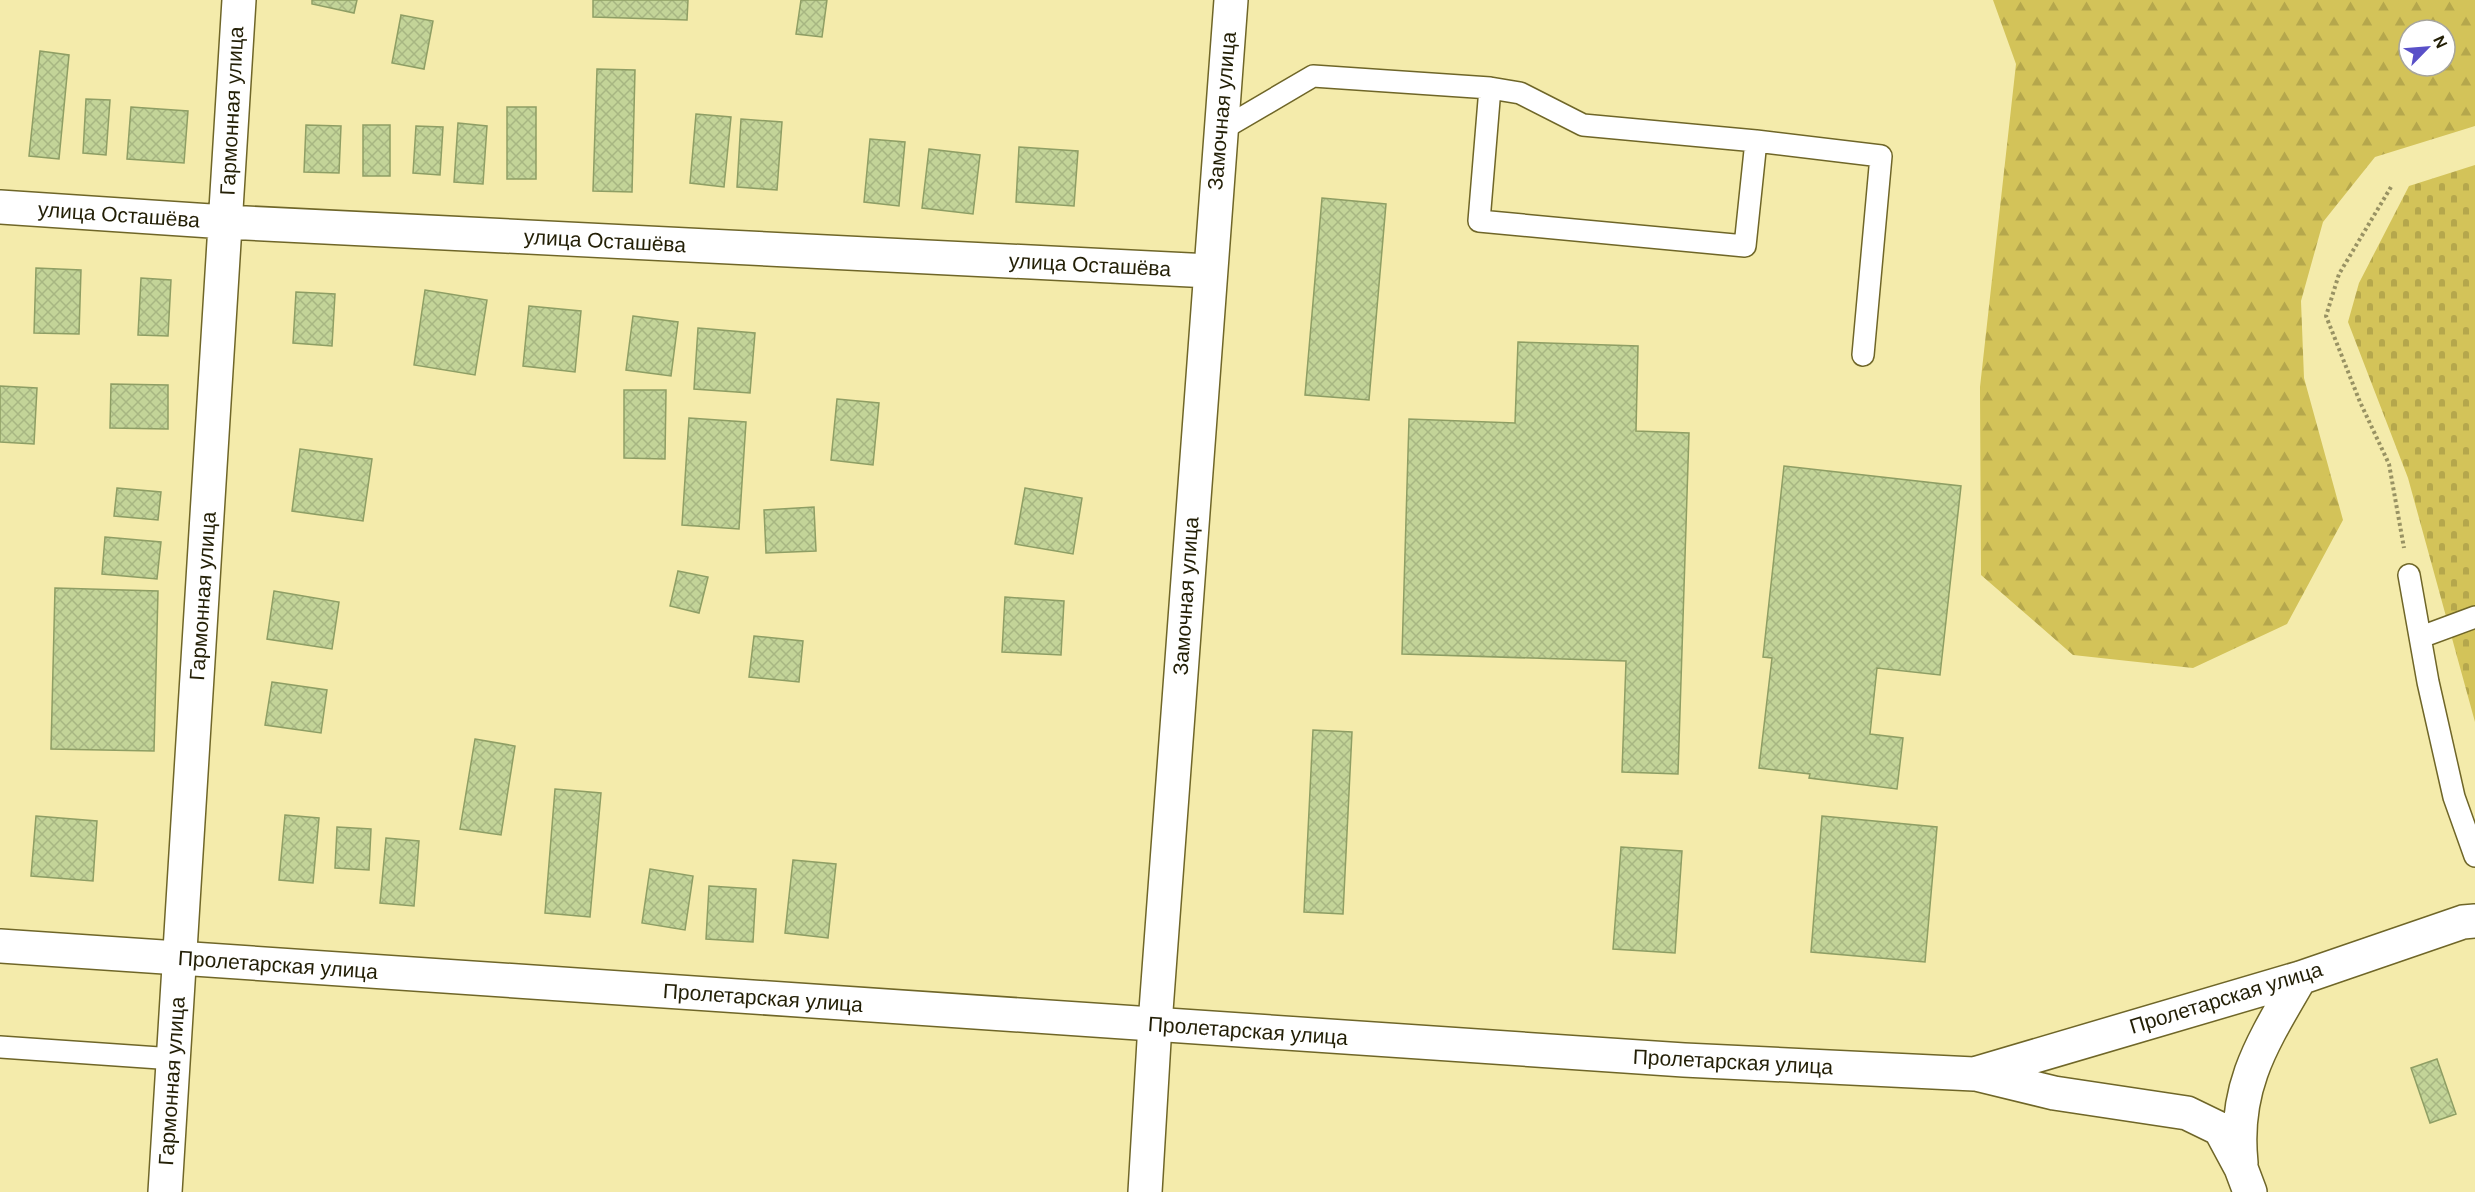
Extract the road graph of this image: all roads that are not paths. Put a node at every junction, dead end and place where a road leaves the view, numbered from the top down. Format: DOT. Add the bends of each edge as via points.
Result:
graph roads {
  1 [pos="239,0"];
  2 [pos="1231,0"];
  3 [pos="1490,88"];
  4 [pos="1221,130"];
  5 [pos="1756,141"];
  6 [pos="0,207"];
  7 [pos="226,222"];
  8 [pos="1210,271"];
  9 [pos="1863,355"];
  10 [pos="2409,575"];
  11 [pos="2475,617"];
  12 [pos="2421,637"];
  13 [pos="2475,856"];
  14 [pos="2475,921"];
  15 [pos="0,945"];
  16 [pos="180,959"];
  17 [pos="2300,978"];
  18 [pos="1155,1024"];
  19 [pos="0,1047"];
  20 [pos="174,1059"];
  21 [pos="1974,1074"];
  22 [pos="2246,1180"];
  23 [pos="165,1192"];
  24 [pos="1145,1192"];
  1 -- 7 [label="street, Гармонная улица"];
  2 -- 4 [label="street, Замочная улица"];
  3 -- 4 [label="lane" via="1313,76"];
  3 -- 5 [label="lane" via="1521,93 1583,125"];
  3 -- 5 [label="lane" via="1479,221 1745,246"];
  4 -- 8 [label="street, Замочная улица"];
  5 -- 9 [label="lane" via="1881,156"];
  6 -- 7 [label="street, улица Осташёва"];
  7 -- 8 [label="street, улица Осташёва"];
  7 -- 16 [label="street, Гармонная улица"];
  8 -- 18 [label="street, Замочная улица"];
  10 -- 12 [label="lane"];
  11 -- 12 [label="lane"];
  12 -- 13 [label="lane" via="2454,797"];
  14 -- 17 [label="street, Пролетарская улица"];
  15 -- 16 [label="street, Пролетарская улица"];
  16 -- 18 [label="street, Пролетарская улица"];
  16 -- 20 [label="street, Гармонная улица"];
  17 -- 21 [label="street, Пролетарская улица"];
  17 -- 22 [label="street" via="2261,1045 2242,1100 2238,1135"];
  18 -- 21 [label="street, Пролетарская улица" via="1684,1060"];
  18 -- 24 [label="street, Замочная улица"];
  19 -- 20 [label="lane"];
  20 -- 23 [label="street, Гармонная улица"];
  21 -- 22 [label="street" via="2054,1094 2187,1113 2220,1129"];
}
